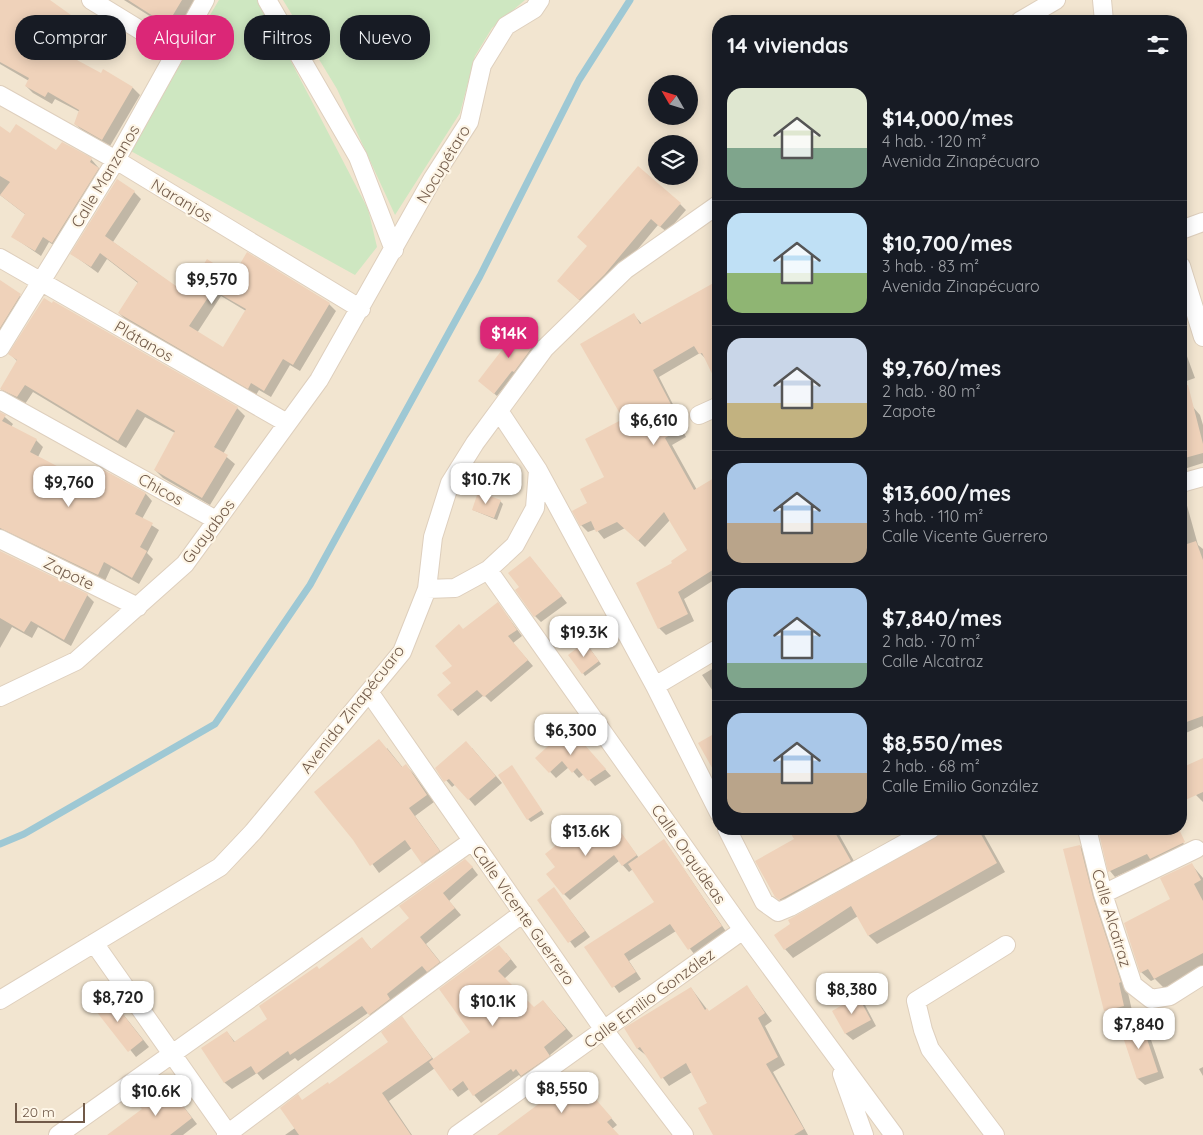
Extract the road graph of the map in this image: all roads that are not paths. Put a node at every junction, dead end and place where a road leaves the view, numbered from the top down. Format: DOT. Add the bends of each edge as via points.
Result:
graph roads {
  1 [pos="91,0"];
  2 [pos="205,0"];
  3 [pos="267,0"];
  4 [pos="540,0"];
  5 [pos="1056,0"];
  6 [pos="1102,0"];
  7 [pos="197,15"];
  8 [pos="1033,15"];
  9 [pos="1103,15"];
  10 [pos="136,28"];
  11 [pos="172,60"];
  12 [pos="0,95"];
  13 [pos="116,160"];
  14 [pos="712,209"];
  15 [pos="1203,222"];
  16 [pos="1187,228"];
  17 [pos="394,250"];
  18 [pos="0,258"];
  19 [pos="41,282"];
  20 [pos="1187,285"];
  21 [pos="361,309"];
  22 [pos="1203,337"];
  23 [pos="0,348"];
  24 [pos="0,400"];
  25 [pos="712,409"];
  26 [pos="499,411"];
  27 [pos="699,415"];
  28 [pos="288,423"];
  29 [pos="538,470"];
  30 [pos="1203,477"];
  31 [pos="1187,482"];
  32 [pos="216,520"];
  33 [pos="0,539"];
  34 [pos="488,570"];
  35 [pos="427,589"];
  36 [pos="138,607"];
  37 [pos="712,652"];
  38 [pos="655,686"];
  39 [pos="369,692"];
  40 [pos="0,697"];
  41 [pos="712,799"];
  42 [pos="730,835"];
  43 [pos="920,835"];
  44 [pos="1089,835"];
  45 [pos="472,841"];
  46 [pos="1196,848"];
  47 [pos="1104,894"];
  48 [pos="523,913"];
  49 [pos="743,930"];
  50 [pos="94,943"];
  51 [pos="1006,945"];
  52 [pos="1203,975"];
  53 [pos="0,1000"];
  54 [pos="604,1030"];
  55 [pos="171,1053"];
  56 [pos="836,1057"];
  57 [pos="228,1134"];
  58 [pos="58,1135"];
  59 [pos="457,1135"];
  60 [pos="684,1135"];
  61 [pos="864,1135"];
  62 [pos="894,1135"];
  63 [pos="995,1135"];
  1 -- 10 [label="street"];
  2 -- 7 [label="street, Calle Manzanos"];
  3 -- 17 [label="street" via="358,157"];
  4 -- 17 [label="street, Nocupétaro" via="534,9 506,26 482,66 469,122 433,178"];
  5 -- 8 [label="street"];
  6 -- 9 [label="street"];
  11 -- 13 [label="street, Calle Manzanos"];
  12 -- 13 [label="street, Naranjos"];
  13 -- 19 [label="street, Calle Manzanos"];
  13 -- 21 [label="street, Naranjos"];
  14 -- 26 [label="street, Avenida Zinapécuaro" via="625,270 545,348"];
  15 -- 16 [label="street"];
  17 -- 21 [label="street, Nocupétaro"];
  18 -- 19 [label="street, Plátanos"];
  19 -- 23 [label="street, Calle Manzanos"];
  19 -- 28 [label="street, Plátanos"];
  20 -- 22 [label="street"];
  21 -- 28 [label="street, Guayabos" via="320,380"];
  24 -- 32 [label="street, Chicos"];
  25 -- 27 [label="street"];
  26 -- 29 [label="street"];
  26 -- 35 [label="street, Avenida Zinapécuaro" via="474,443 450,483 434,537"];
  28 -- 32 [label="street, Guayabos"];
  29 -- 34 [label="street" via="535,508 515,545"];
  29 -- 38 [label="street"];
  30 -- 31 [label="street"];
  32 -- 36 [label="street, Guayabos" via="185,564"];
  33 -- 36 [label="street, Zapote"];
  34 -- 35 [label="street" via="455,588"];
  34 -- 49 [label="street, Calle Orquídeas"];
  35 -- 39 [label="street, Avenida Zinapécuaro" via="402,652"];
  36 -- 40 [label="street, Guayabos" via="76,661"];
  37 -- 38 [label="street"];
  38 -- 41 [label="street"];
  39 -- 45 [label="street, Calle Vicente Guerrero"];
  39 -- 50 [label="street, Avenida Zinapécuaro" via="220,867"];
  42 -- 43 [label="street" via="764,902 778,912"];
  44 -- 47 [label="street, Calle Alcatraz"];
  45 -- 48 [label="street, Calle Vicente Guerrero"];
  45 -- 55 [label="street"];
  46 -- 47 [label="street"];
  47 -- 52 [label="street, Calle Alcatraz" via="1133,985 1151,999 1170,996"];
  48 -- 54 [label="street, Calle Vicente Guerrero"];
  48 -- 57 [label="street"];
  49 -- 54 [label="street, Calle Emilio González"];
  49 -- 56 [label="street, Calle Orquídeas"];
  50 -- 53 [label="street, Avenida Zinapécuaro"];
  50 -- 55 [label="street"];
  51 -- 63 [label="street" via="916,1001 930,1049"];
  54 -- 59 [label="street, Calle Emilio González"];
  54 -- 60 [label="street, Calle Vicente Guerrero"];
  55 -- 57 [label="street"];
  55 -- 58 [label="street"];
  56 -- 61 [label="street"];
  56 -- 62 [label="street, Calle Orquídeas"];
}
